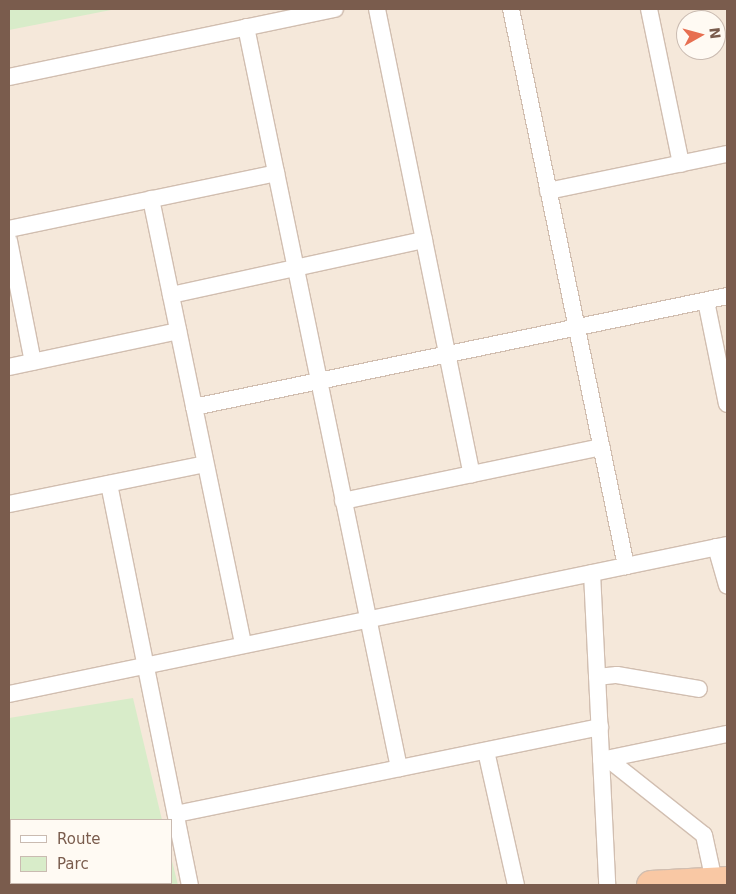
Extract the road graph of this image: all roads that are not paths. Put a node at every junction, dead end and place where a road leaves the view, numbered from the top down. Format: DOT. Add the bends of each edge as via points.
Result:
graph roads {
  1 [pos="334,9"];
  2 [pos="377,9"];
  3 [pos="511,9"];
  4 [pos="649,9"];
  5 [pos="272,15"];
  6 [pos="246,27"];
  7 [pos="9,77"];
  8 [pos="727,154"];
  9 [pos="681,164"];
  10 [pos="276,173"];
  11 [pos="548,191"];
  12 [pos="151,199"];
  13 [pos="9,229"];
  14 [pos="424,240"];
  15 [pos="9,241"];
  16 [pos="295,268"];
  17 [pos="170,295"];
  18 [pos="727,296"];
  19 [pos="706,301"];
  20 [pos="576,327"];
  21 [pos="178,332"];
  22 [pos="447,354"];
  23 [pos="33,362"];
  24 [pos="9,367"];
  25 [pos="319,381"];
  26 [pos="727,404"];
  27 [pos="194,407"];
  28 [pos="601,447"];
  29 [pos="206,464"];
  30 [pos="472,474"];
  31 [pos="109,484"];
  32 [pos="343,500"];
  33 [pos="9,504"];
  34 [pos="722,546"];
  35 [pos="626,566"];
  36 [pos="592,573"];
  37 [pos="727,586"];
  38 [pos="368,619"];
  39 [pos="243,645"];
  40 [pos="147,665"];
  41 [pos="597,677"];
  42 [pos="699,689"];
  43 [pos="9,690"];
  44 [pos="600,727"];
  45 [pos="727,734"];
  46 [pos="486,750"];
  47 [pos="604,759"];
  48 [pos="399,768"];
  49 [pos="176,814"];
  50 [pos="721,881"];
  51 [pos="190,885"];
  52 [pos="516,885"];
  53 [pos="607,885"];
  54 [pos="651,885"];
  1 -- 5 [label="street"];
  2 -- 14 [label="street"];
  3 -- 11 [label="street"];
  4 -- 9 [label="street"];
  5 -- 6 [label="street"];
  6 -- 7 [label="street"];
  6 -- 10 [label="street"];
  8 -- 9 [label="street"];
  9 -- 11 [label="street"];
  10 -- 12 [label="street"];
  10 -- 16 [label="street"];
  11 -- 20 [label="street"];
  12 -- 13 [label="street"];
  12 -- 17 [label="street"];
  14 -- 16 [label="street"];
  14 -- 22 [label="street"];
  15 -- 23 [label="street"];
  16 -- 17 [label="street"];
  16 -- 25 [label="street"];
  17 -- 21 [label="street"];
  18 -- 19 [label="street"];
  19 -- 20 [label="street"];
  19 -- 26 [label="street"];
  20 -- 22 [label="street"];
  20 -- 28 [label="street"];
  21 -- 23 [label="street"];
  21 -- 27 [label="street"];
  22 -- 25 [label="street"];
  22 -- 30 [label="street"];
  23 -- 24 [label="street"];
  25 -- 27 [label="street"];
  25 -- 32 [label="street"];
  27 -- 29 [label="street"];
  28 -- 30 [label="street"];
  28 -- 35 [label="street"];
  29 -- 31 [label="street"];
  29 -- 39 [label="street"];
  30 -- 32 [label="street"];
  31 -- 33 [label="street"];
  31 -- 40 [label="street"];
  32 -- 38 [label="street"];
  34 -- 35 [label="street"];
  34 -- 37 [label="street"];
  35 -- 36 [label="street"];
  36 -- 38 [label="street"];
  36 -- 41 [label="street"];
  38 -- 39 [label="street"];
  38 -- 48 [label="street"];
  39 -- 40 [label="street"];
  40 -- 43 [label="street"];
  40 -- 49 [label="street"];
  41 -- 42 [label="street" via="617,675"];
  41 -- 44 [label="street"];
  44 -- 46 [label="street"];
  44 -- 47 [label="street"];
  45 -- 47 [label="street"];
  46 -- 48 [label="street"];
  46 -- 52 [label="street"];
  47 -- 50 [label="street" via="704,835"];
  47 -- 53 [label="street"];
  48 -- 49 [label="street"];
  49 -- 51 [label="street"];
  50 -- 54 [label="highway"];
}
